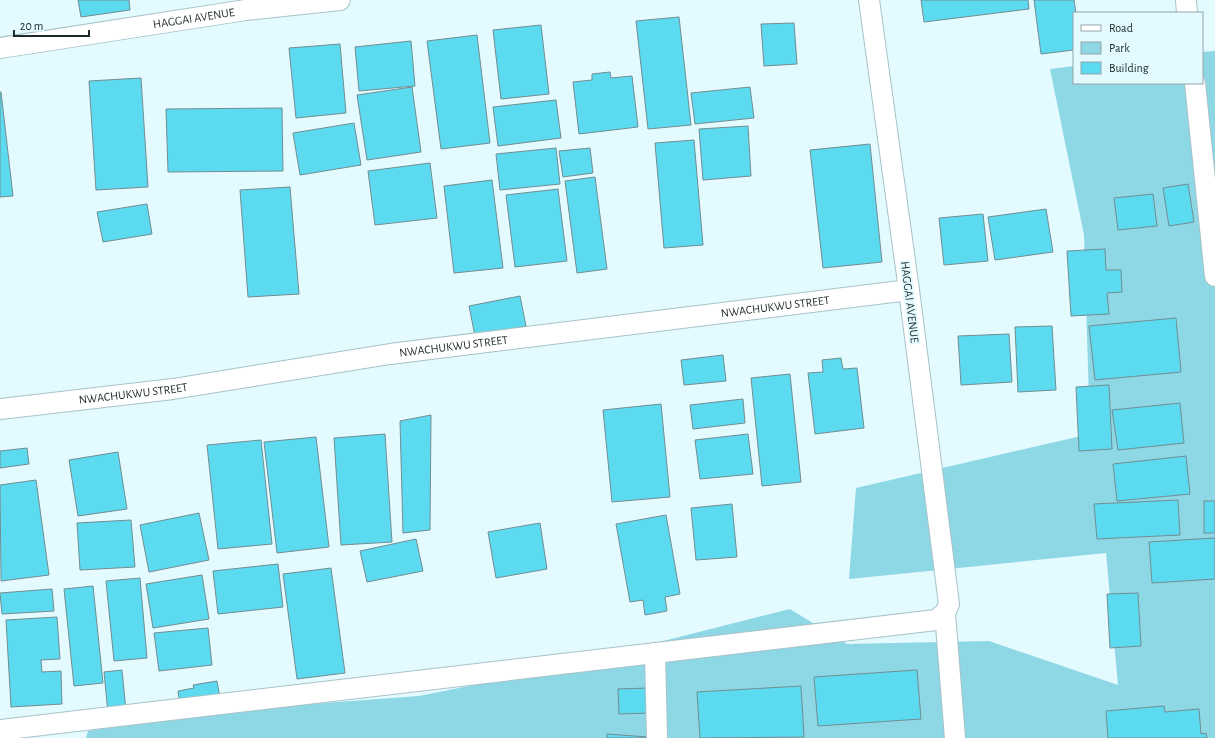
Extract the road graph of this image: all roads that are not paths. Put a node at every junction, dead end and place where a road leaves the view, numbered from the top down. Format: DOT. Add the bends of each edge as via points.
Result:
graph roads {
  1 [pos="340,0"];
  2 [pos="869,0"];
  3 [pos="1186,0"];
  4 [pos="1187,12"];
  5 [pos="0,48"];
  6 [pos="1195,84"];
  7 [pos="1215,276"];
  8 [pos="909,290"];
  9 [pos="0,409"];
  10 [pos="947,609"];
  11 [pos="655,652"];
  12 [pos="0,730"];
  13 [pos="657,738"];
  14 [pos="955,738"];
  1 -- 5 [label="street, HAGGAI AVENUE" via="246,10"];
  2 -- 8 [label="street, HAGGAI AVENUE"];
  3 -- 4 [label="street"];
  6 -- 7 [label="street"];
  8 -- 9 [label="street, NWACHUKWU STREET" via="390,354 173,388"];
  8 -- 10 [label="street, HAGGAI AVENUE"];
  10 -- 11 [label="street" via="936,620"];
  10 -- 14 [label="street, HAGGAI AVENUE"];
  11 -- 12 [label="street"];
  11 -- 13 [label="street"];
}
